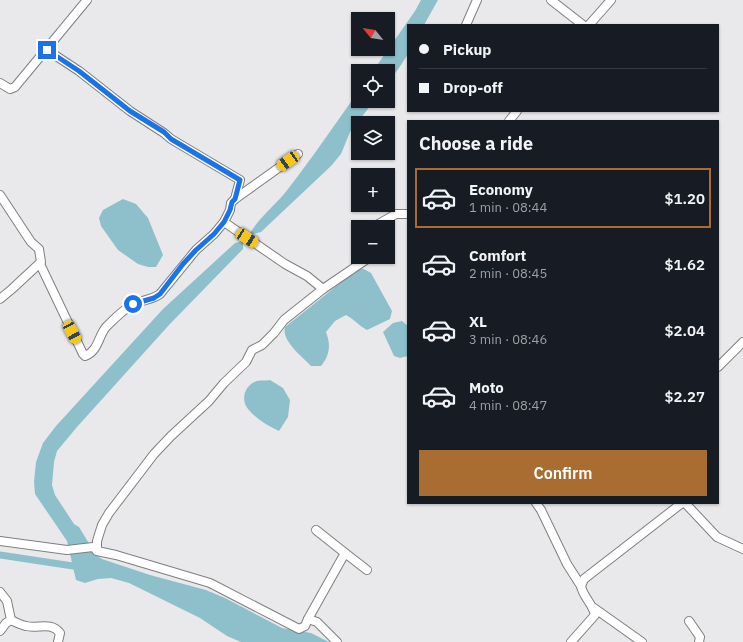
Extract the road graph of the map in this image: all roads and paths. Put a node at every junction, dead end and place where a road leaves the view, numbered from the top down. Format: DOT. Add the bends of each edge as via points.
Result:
graph roads {
  1 [pos="88,0"];
  2 [pos="477,0"];
  3 [pos="551,0"];
  4 [pos="611,0"];
  5 [pos="466,24"];
  6 [pos="581,24"];
  7 [pos="590,24"];
  8 [pos="47,50"];
  9 [pos="0,83"];
  10 [pos="516,112"];
  11 [pos="510,120"];
  12 [pos="298,154"];
  13 [pos="0,195"];
  14 [pos="235,199"];
  15 [pos="407,214"];
  16 [pos="385,220"];
  17 [pos="224,222"];
  18 [pos="40,264"];
  19 [pos="360,264"];
  20 [pos="323,289"];
  21 [pos="0,299"];
  22 [pos="743,342"];
  23 [pos="719,367"];
  24 [pos="537,504"];
  25 [pos="681,504"];
  26 [pos="686,504"];
  27 [pos="316,530"];
  28 [pos="0,541"];
  29 [pos="95,549"];
  30 [pos="743,549"];
  31 [pos="345,552"];
  32 [pos="367,570"];
  33 [pos="580,586"];
  34 [pos="0,592"];
  35 [pos="594,608"];
  36 [pos="308,619"];
  37 [pos="11,620"];
  38 [pos="689,621"];
  39 [pos="0,631"];
  40 [pos="58,642"];
  41 [pos="337,642"];
  42 [pos="571,642"];
  43 [pos="642,642"];
  44 [pos="699,642"];
  1 -- 8 [label="street"];
  2 -- 5 [label="street"];
  3 -- 6 [label="street"];
  4 -- 7 [label="street"];
  8 -- 9 [label="street" via="15,87 10,89"];
  8 -- 14 [label="street" via="171,139 240,180"];
  10 -- 11 [label="street"];
  12 -- 14 [label="street"];
  13 -- 18 [label="street" via="39,250"];
  14 -- 17 [label="street"];
  15 -- 16 [label="street" via="396,214"];
  17 -- 18 [label="street" via="183,264 160,294 133,304 105,327 94,350 86,356"];
  17 -- 20 [label="street"];
  18 -- 21 [label="street"];
  19 -- 20 [label="street"];
  20 -- 29 [label="street" via="284,320 262,345 252,350 246,362 154,454 109,513 102,525"];
  22 -- 23 [label="street"];
  24 -- 33 [label="street"];
  25 -- 33 [label="street" via="584,579"];
  26 -- 30 [label="street" via="717,537"];
  27 -- 31 [label="street"];
  28 -- 29 [label="street" via="67,550"];
  29 -- 36 [label="street" via="210,584 299,629"];
  31 -- 32 [label="street"];
  31 -- 36 [label="street"];
  33 -- 35 [label="street"];
  34 -- 37 [label="street" via="7,601"];
  35 -- 42 [label="street" via="595,615"];
  35 -- 43 [label="street"];
  36 -- 41 [label="street" via="317,622"];
  37 -- 39 [label="street"];
  37 -- 40 [label="street" via="24,626 53,627 60,634"];
  38 -- 44 [label="street" via="700,637"];
}
